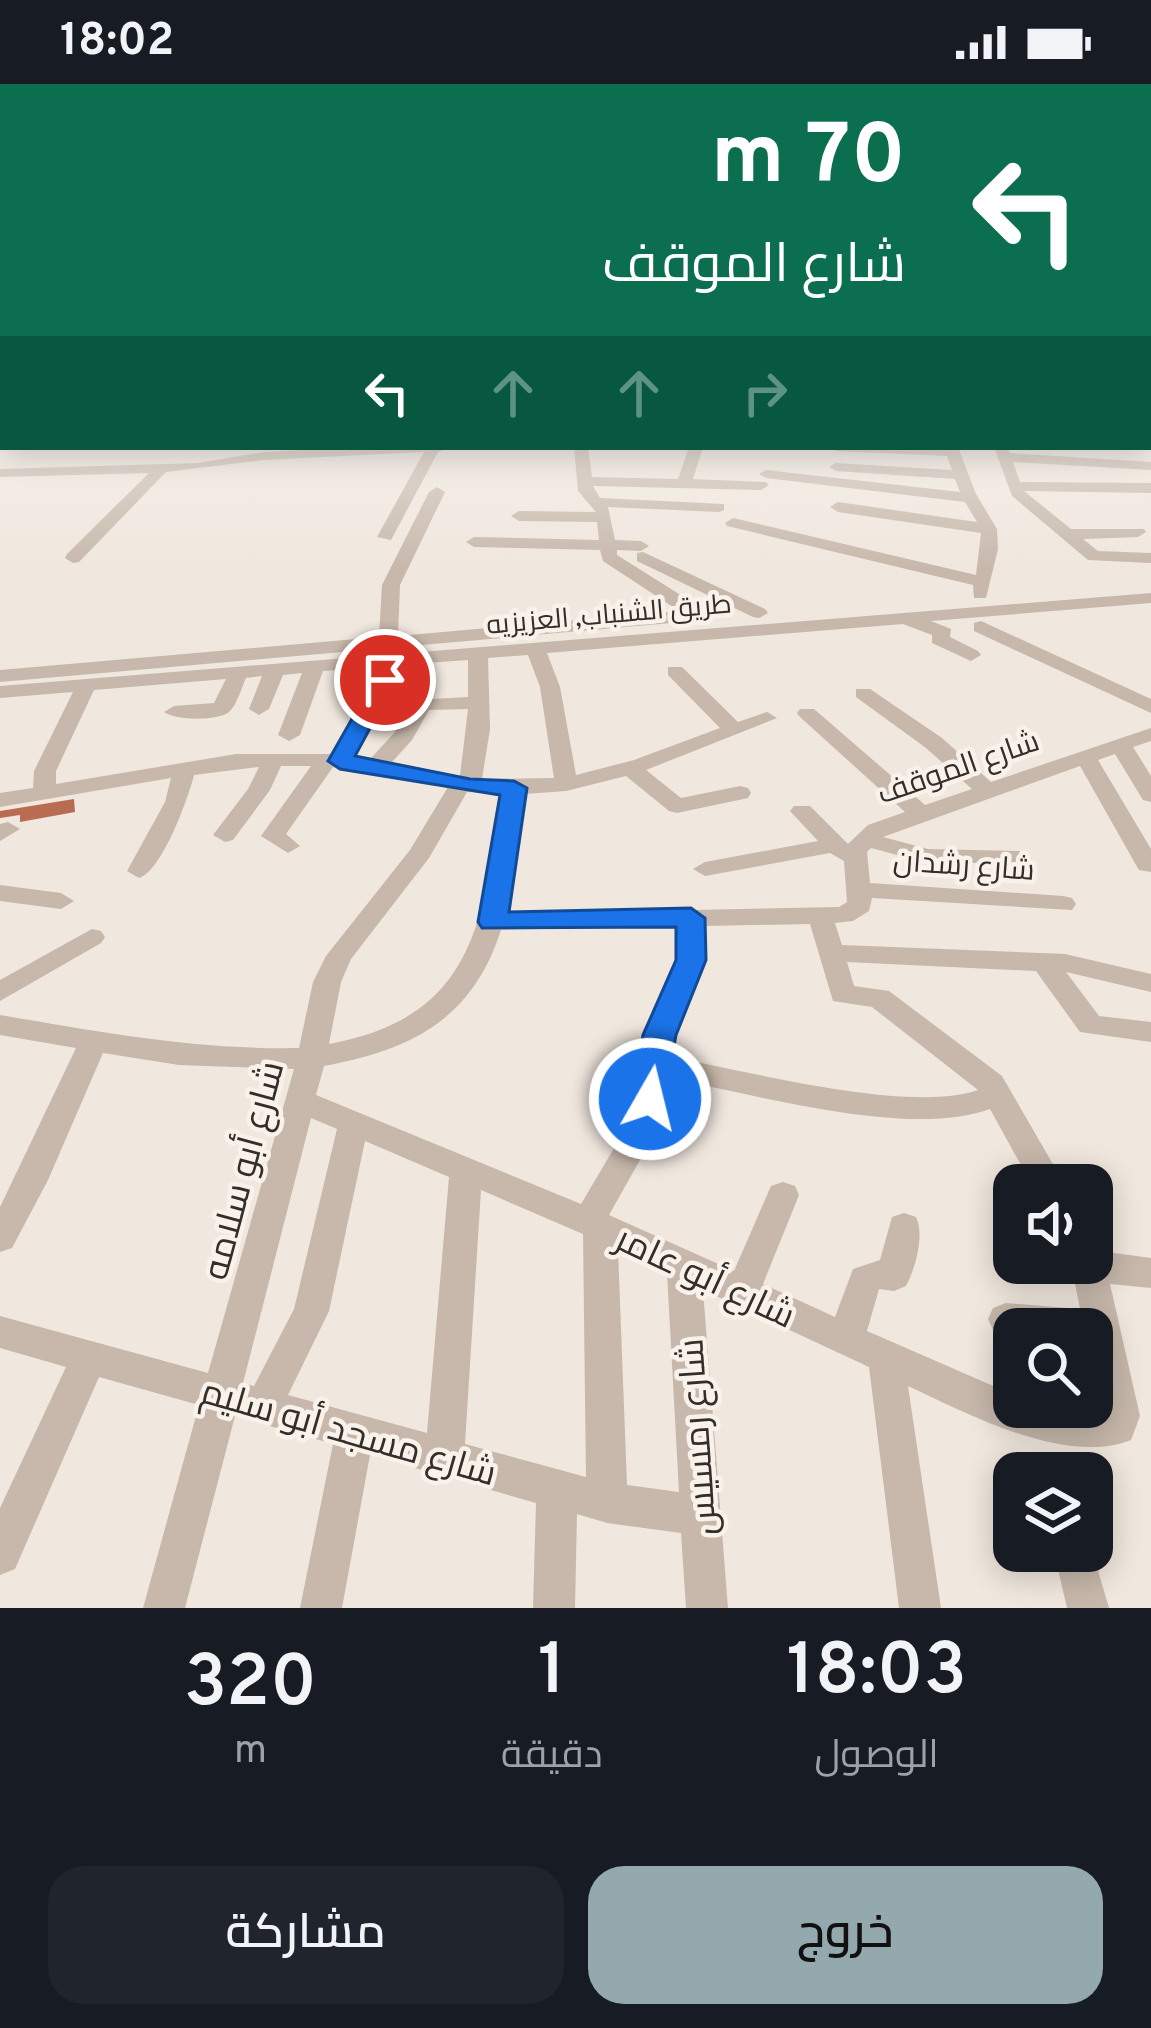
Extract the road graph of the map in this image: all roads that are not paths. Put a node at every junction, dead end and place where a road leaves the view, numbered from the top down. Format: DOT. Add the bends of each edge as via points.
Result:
graph roads {
  1 [pos="318,450"];
  2 [pos="423,450"];
  3 [pos="581,450"];
  4 [pos="695,450"];
  5 [pos="952,450"];
  6 [pos="1003,452"];
  7 [pos="1151,466"];
  8 [pos="162,468"];
  9 [pos="0,473"];
  10 [pos="765,473"];
  11 [pos="961,475"];
  12 [pos="584,481"];
  13 [pos="685,481"];
  14 [pos="1013,486"];
  15 [pos="1151,488"];
  16 [pos="436,492"];
  17 [pos="971,498"];
  18 [pos="719,507"];
  19 [pos="838,507"];
  20 [pos="600,510"];
  21 [pos="519,517"];
  22 [pos="733,523"];
  23 [pos="989,529"];
  24 [pos="1138,532"];
  25 [pos="1072,534"];
  26 [pos="385,537"];
  27 [pos="474,542"];
  28 [pos="608,546"];
  29 [pos="74,558"];
  30 [pos="1151,558"];
  31 [pos="1151,583"];
  32 [pos="981,588"];
  33 [pos="1151,598"];
  34 [pos="759,613"];
  35 [pos="897,615"];
  36 [pos="706,623"];
  37 [pos="981,627"];
  38 [pos="628,630"];
  39 [pos="535,648"];
  40 [pos="390,651"];
  41 [pos="478,652"];
  42 [pos="971,655"];
  43 [pos="315,666"];
  44 [pos="274,669"];
  45 [pos="675,670"];
  46 [pos="239,672"];
  47 [pos="0,676"];
  48 [pos="87,685"];
  49 [pos="0,692"];
  50 [pos="863,693"];
  51 [pos="480,703"];
  52 [pos="1151,707"];
  53 [pos="259,709"];
  54 [pos="174,712"];
  55 [pos="807,713"];
  56 [pos="767,718"];
  57 [pos="734,730"];
  58 [pos="1151,734"];
  59 [pos="290,735"];
  60 [pos="1121,745"];
  61 [pos="1086,758"];
  62 [pos="273,760"];
  63 [pos="333,760"];
  64 [pos="377,765"];
  65 [pos="630,768"];
  66 [pos="184,770"];
  67 [pos="566,784"];
  68 [pos="466,785"];
  69 [pos="514,788"];
  70 [pos="987,790"];
  71 [pos="44,792"];
  72 [pos="740,793"];
  73 [pos="1151,795"];
  74 [pos="0,800"];
  75 [pos="802,811"];
  76 [pos="918,811"];
  77 [pos="225,835"];
  78 [pos="863,839"];
  79 [pos="835,845"];
  80 [pos="289,846"];
  81 [pos="1020,858"];
  82 [pos="1148,865"];
  83 [pos="705,869"];
  84 [pos="139,871"];
  85 [pos="857,877"];
  86 [pos="0,893"];
  87 [pos="62,902"];
  88 [pos="1063,904"];
  89 [pos="820,915"];
  90 [pos="691,918"];
  91 [pos="493,922"];
  92 [pos="92,937"];
  93 [pos="831,952"];
  94 [pos="1044,962"];
  95 [pos="1151,983"];
  96 [pos="0,992"];
  97 [pos="0,1025"];
  98 [pos="1151,1032"];
  99 [pos="95,1040"];
  100 [pos="311,1059"];
  101 [pos="656,1065"];
  102 [pos="1000,1094"];
  103 [pos="300,1101"];
  104 [pos="354,1124"];
  105 [pos="1038,1164"];
  106 [pos="466,1170"];
  107 [pos="782,1195"];
  108 [pos="594,1224"];
  109 [pos="904,1227"];
  110 [pos="0,1238"];
  111 [pos="684,1265"];
  112 [pos="1113,1269"];
  113 [pos="1151,1274"];
  114 [pos="742,1292"];
  115 [pos="0,1332"];
  116 [pos="846,1341"];
  117 [pos="88,1358"];
  118 [pos="886,1359"];
  119 [pos="1113,1379"];
  120 [pos="223,1396"];
  121 [pos="262,1407"];
  122 [pos="993,1407"];
  123 [pos="1113,1427"];
  124 [pos="354,1434"];
  125 [pos="444,1460"];
  126 [pos="557,1489"];
  127 [pos="607,1503"];
  128 [pos="701,1515"];
  129 [pos="0,1555"];
  130 [pos="1080,1572"];
  131 [pos="164,1608"];
  132 [pos="321,1608"];
  133 [pos="554,1608"];
  134 [pos="707,1608"];
  135 [pos="920,1608"];
  136 [pos="1088,1608"];
  1 -- 8 [label="street"];
  2 -- 26 [label="street"];
  3 -- 12 [label="street"];
  4 -- 13 [label="street"];
  5 -- 11 [label="street"];
  6 -- 7 [label="street"];
  6 -- 14 [label="street"];
  8 -- 9 [label="street"];
  8 -- 29 [label="street"];
  10 -- 11 [label="street"];
  10 -- 13 [label="street"];
  10 -- 17 [label="street"];
  11 -- 17 [label="street"];
  12 -- 13 [label="street"];
  12 -- 20 [label="street"];
  14 -- 15 [label="street"];
  14 -- 25 [label="street"];
  16 -- 40 [label="street" via="392,585"];
  17 -- 23 [label="street"];
  18 -- 20 [label="street"];
  19 -- 23 [label="street"];
  20 -- 21 [label="street"];
  20 -- 28 [label="street"];
  22 -- 32 [label="street"];
  23 -- 32 [label="street"];
  24 -- 25 [label="street"];
  25 -- 30 [label="street" via="1098,558"];
  27 -- 28 [label="street"];
  28 -- 34 [label="street" via="642,551"];
  28 -- 36 [label="street" via="614,564"];
  31 -- 32 [label="street, طريق الشنباب, العزيزيه"];
  32 -- 34 [label="street, طريق الشنباب, العزيزيه"];
  33 -- 35 [label="street, طريق الشنباب, العزيزيه"];
  34 -- 36 [label="street, طريق الشنباب, العزيزيه"];
  35 -- 36 [label="street, طريق الشنباب, العزيزيه"];
  35 -- 42 [label="street" via="945,633 939,638"];
  36 -- 38 [label="street, طريق الشنباب, العزيزيه"];
  37 -- 52 [label="street"];
  38 -- 39 [label="street, طريق الشنباب, العزيزيه"];
  38 -- 40 [label="street, طريق الشنباب, العزيزيه"];
  39 -- 41 [label="street, طريق الشنباب, العزيزيه"];
  39 -- 67 [label="street" via="550,686"];
  40 -- 41 [label="street, طريق الشنباب, العزيزيه"];
  40 -- 43 [label="street, طريق الشنباب, العزيزيه"];
  40 -- 47 [label="street, طريق الشنباب, العزيزيه"];
  40 -- 63 [label="street" via="375,706"];
  41 -- 51 [label="street"];
  43 -- 44 [label="street, طريق الشنباب, العزيزيه"];
  43 -- 59 [label="street"];
  44 -- 46 [label="street, طريق الشنباب, العزيزيه"];
  44 -- 53 [label="street"];
  45 -- 57 [label="street"];
  46 -- 48 [label="street, طريق الشنباب, العزيزيه"];
  46 -- 54 [label="street" via="222,709"];
  48 -- 49 [label="street, طريق الشنباب, العزيزيه"];
  48 -- 71 [label="street" via="45,771"];
  50 -- 70 [label="street"];
  51 -- 64 [label="street" via="422,704"];
  51 -- 68 [label="street"];
  55 -- 76 [label="street"];
  56 -- 57 [label="street"];
  57 -- 65 [label="street"];
  58 -- 60 [label="street, شارع الموقف"];
  60 -- 61 [label="street, شارع الموقف"];
  60 -- 73 [label="street"];
  61 -- 70 [label="street, شارع الموقف"];
  61 -- 82 [label="street"];
  62 -- 63 [label="street"];
  62 -- 66 [label="street"];
  62 -- 77 [label="street"];
  63 -- 64 [label="street"];
  63 -- 80 [label="street" via="273,836"];
  64 -- 68 [label="street"];
  65 -- 67 [label="street"];
  65 -- 72 [label="street" via="682,807"];
  66 -- 71 [label="street"];
  66 -- 84 [label="street"];
  67 -- 69 [label="street"];
  68 -- 69 [label="street"];
  68 -- 100 [label="street, شارع أبو سلامه" via="338,956"];
  69 -- 91 [label="street"];
  70 -- 76 [label="street, شارع الموقف"];
  71 -- 74 [label="street"];
  75 -- 79 [label="street"];
  76 -- 78 [label="street, شارع الموقف"];
  78 -- 81 [label="street" via="927,856"];
  78 -- 85 [label="street, شارع الموقف"];
  79 -- 83 [label="street"];
  79 -- 85 [label="street"];
  85 -- 88 [label="street, شارع رشدان"];
  85 -- 89 [label="street" via="860,905"];
  86 -- 87 [label="street"];
  89 -- 90 [label="street"];
  89 -- 93 [label="street"];
  90 -- 91 [label="street"];
  90 -- 101 [label="street" via="691,960 659,1035"];
  91 -- 100 [label="street" via="464,982 427,1018 374,1045"];
  92 -- 96 [label="street"];
  93 -- 94 [label="street"];
  93 -- 102 [label="street" via="843,994 882,1000"];
  94 -- 95 [label="street"];
  94 -- 98 [label="street" via="1090,1025"];
  97 -- 99 [label="street"];
  99 -- 100 [label="street" via="225,1060"];
  99 -- 110 [label="street"];
  100 -- 103 [label="street, شارع أبو سلامه"];
  101 -- 102 [label="street" via="898,1109 962,1108"];
  101 -- 108 [label="street" via="638,1135"];
  102 -- 105 [label="street"];
  103 -- 104 [label="street, شارع أبو عامر"];
  103 -- 120 [label="street, شارع أبو سلامه"];
  104 -- 106 [label="street, شارع أبو عامر"];
  104 -- 121 [label="street" via="310,1311"];
  106 -- 108 [label="street, شارع أبو عامر"];
  106 -- 125 [label="street"];
  107 -- 114 [label="street"];
  108 -- 111 [label="street, شارع أبو عامر"];
  108 -- 127 [label="street"];
  109 -- 116 [label="street" via="894,1276 866,1279"];
  111 -- 114 [label="street, شارع أبو عامر"];
  111 -- 128 [label="street, شارع رمسيس"];
  112 -- 113 [label="street"];
  114 -- 116 [label="street, شارع أبو عامر"];
  115 -- 117 [label="street, شارع مسجد أبو سليم"];
  116 -- 118 [label="street, شارع أبو عامر"];
  117 -- 120 [label="street, شارع مسجد أبو سليم"];
  117 -- 129 [label="street"];
  118 -- 122 [label="street, شارع أبو عامر"];
  118 -- 135 [label="street"];
  119 -- 123 [label="street, شارع أبو عامر" via="1121,1416"];
  120 -- 121 [label="street, شارع مسجد أبو سليم"];
  120 -- 131 [label="street, شارع أبو سلامه"];
  121 -- 124 [label="street, شارع مسجد أبو سليم"];
  124 -- 125 [label="street, شارع مسجد أبو سليم"];
  124 -- 132 [label="street"];
  125 -- 126 [label="street, شارع مسجد أبو سليم"];
  126 -- 127 [label="street, شارع مسجد أبو سليم"];
  126 -- 133 [label="street"];
  127 -- 128 [label="street, شارع مسجد أبو سليم"];
  128 -- 134 [label="street, شارع رمسيس"];
  130 -- 136 [label="street"];
}
